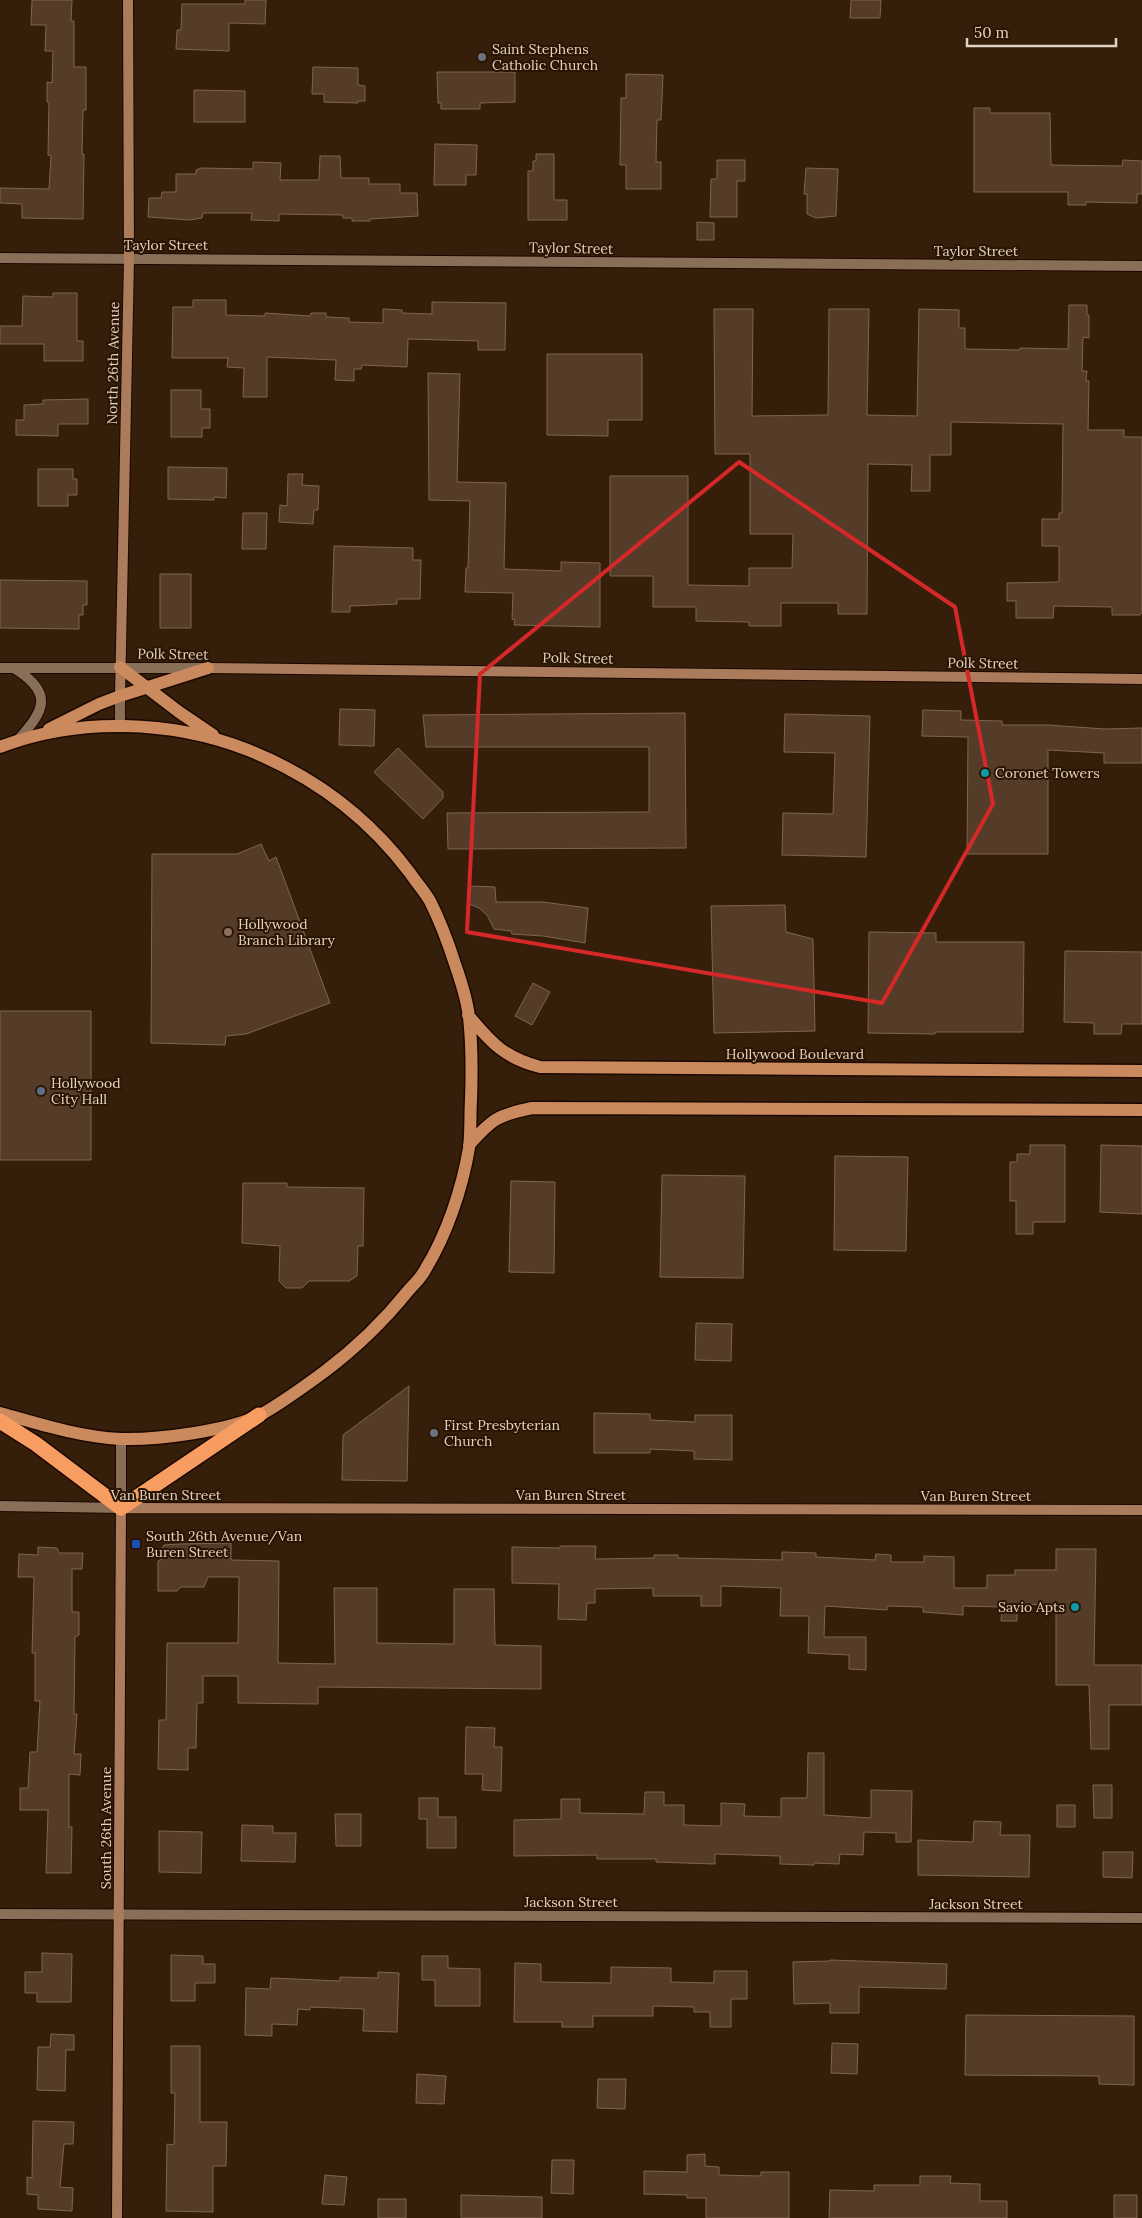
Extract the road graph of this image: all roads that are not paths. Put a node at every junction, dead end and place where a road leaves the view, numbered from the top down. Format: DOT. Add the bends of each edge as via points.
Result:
graph roads {
  1 [pos="128,0"];
  2 [pos="0,258"];
  3 [pos="129,259"];
  4 [pos="1142,266"];
  5 [pos="120,667"];
  6 [pos="0,668"];
  7 [pos="14,668"];
  8 [pos="208,668"];
  9 [pos="1142,679"];
  10 [pos="146,688"];
  11 [pos="120,696"];
  12 [pos="120,727"];
  13 [pos="41,733"];
  14 [pos="219,738"];
  15 [pos="18,740"];
  16 [pos="0,747"];
  17 [pos="468,1015"];
  18 [pos="1142,1071"];
  19 [pos="1142,1110"];
  20 [pos="469,1146"];
  21 [pos="0,1413"];
  22 [pos="259,1415"];
  23 [pos="0,1421"];
  24 [pos="121,1439"];
  25 [pos="0,1506"];
  26 [pos="121,1508"];
  27 [pos="1142,1510"];
  28 [pos="0,1914"];
  29 [pos="119,1914"];
  30 [pos="1142,1918"];
  31 [pos="117,2218"];
  1 -- 3 [label="main road, North 26th Avenue"];
  2 -- 3 [label="street, Taylor Street"];
  3 -- 4 [label="street, Taylor Street"];
  3 -- 5 [label="main road, North 26th Avenue"];
  5 -- 7 [label="street, Polk Street"];
  5 -- 8 [label="street, Polk Street"];
  5 -- 10 [label="main road"];
  5 -- 11 [label="main road, North 26th Avenue"];
  6 -- 7 [label="street, Polk Street"];
  7 -- 15 [label="street" via="36,686 41,708 35,721"];
  8 -- 9 [label="main road, Polk Street"];
  8 -- 10 [label="main road"];
  10 -- 11 [label="main road"];
  10 -- 14 [label="main road"];
  11 -- 12 [label="street, North 26th Avenue"];
  11 -- 13 [label="main road"];
  12 -- 13 [label="main road"];
  12 -- 14 [label="main road" via="144,726"];
  13 -- 15 [label="main road"];
  14 -- 17 [label="main road" via="306,778 340,800 374,830 428,897 449,946"];
  15 -- 16 [label="main road"];
  17 -- 18 [label="main road, Hollywood Boulevard" via="499,1049 520,1062 540,1067"];
  17 -- 20 [label="main road" via="472,1068"];
  19 -- 20 [label="main road" via="532,1108 504,1114 485,1127"];
  20 -- 22 [label="main road" via="459,1190 425,1272 388,1316 351,1352"];
  21 -- 24 [label="main road" via="69,1431"];
  22 -- 24 [label="main road" via="221,1427 173,1436"];
  22 -- 26 [label="highway"];
  23 -- 26 [label="highway"];
  24 -- 26 [label="street, South 26th Avenue"];
  25 -- 26 [label="street, Van Buren Street"];
  26 -- 27 [label="main road, Van Buren Street"];
  26 -- 29 [label="main road, South 26th Avenue"];
  28 -- 29 [label="street, Jackson Street"];
  29 -- 30 [label="street, Jackson Street"];
  29 -- 31 [label="main road, South 26th Avenue"];
}
